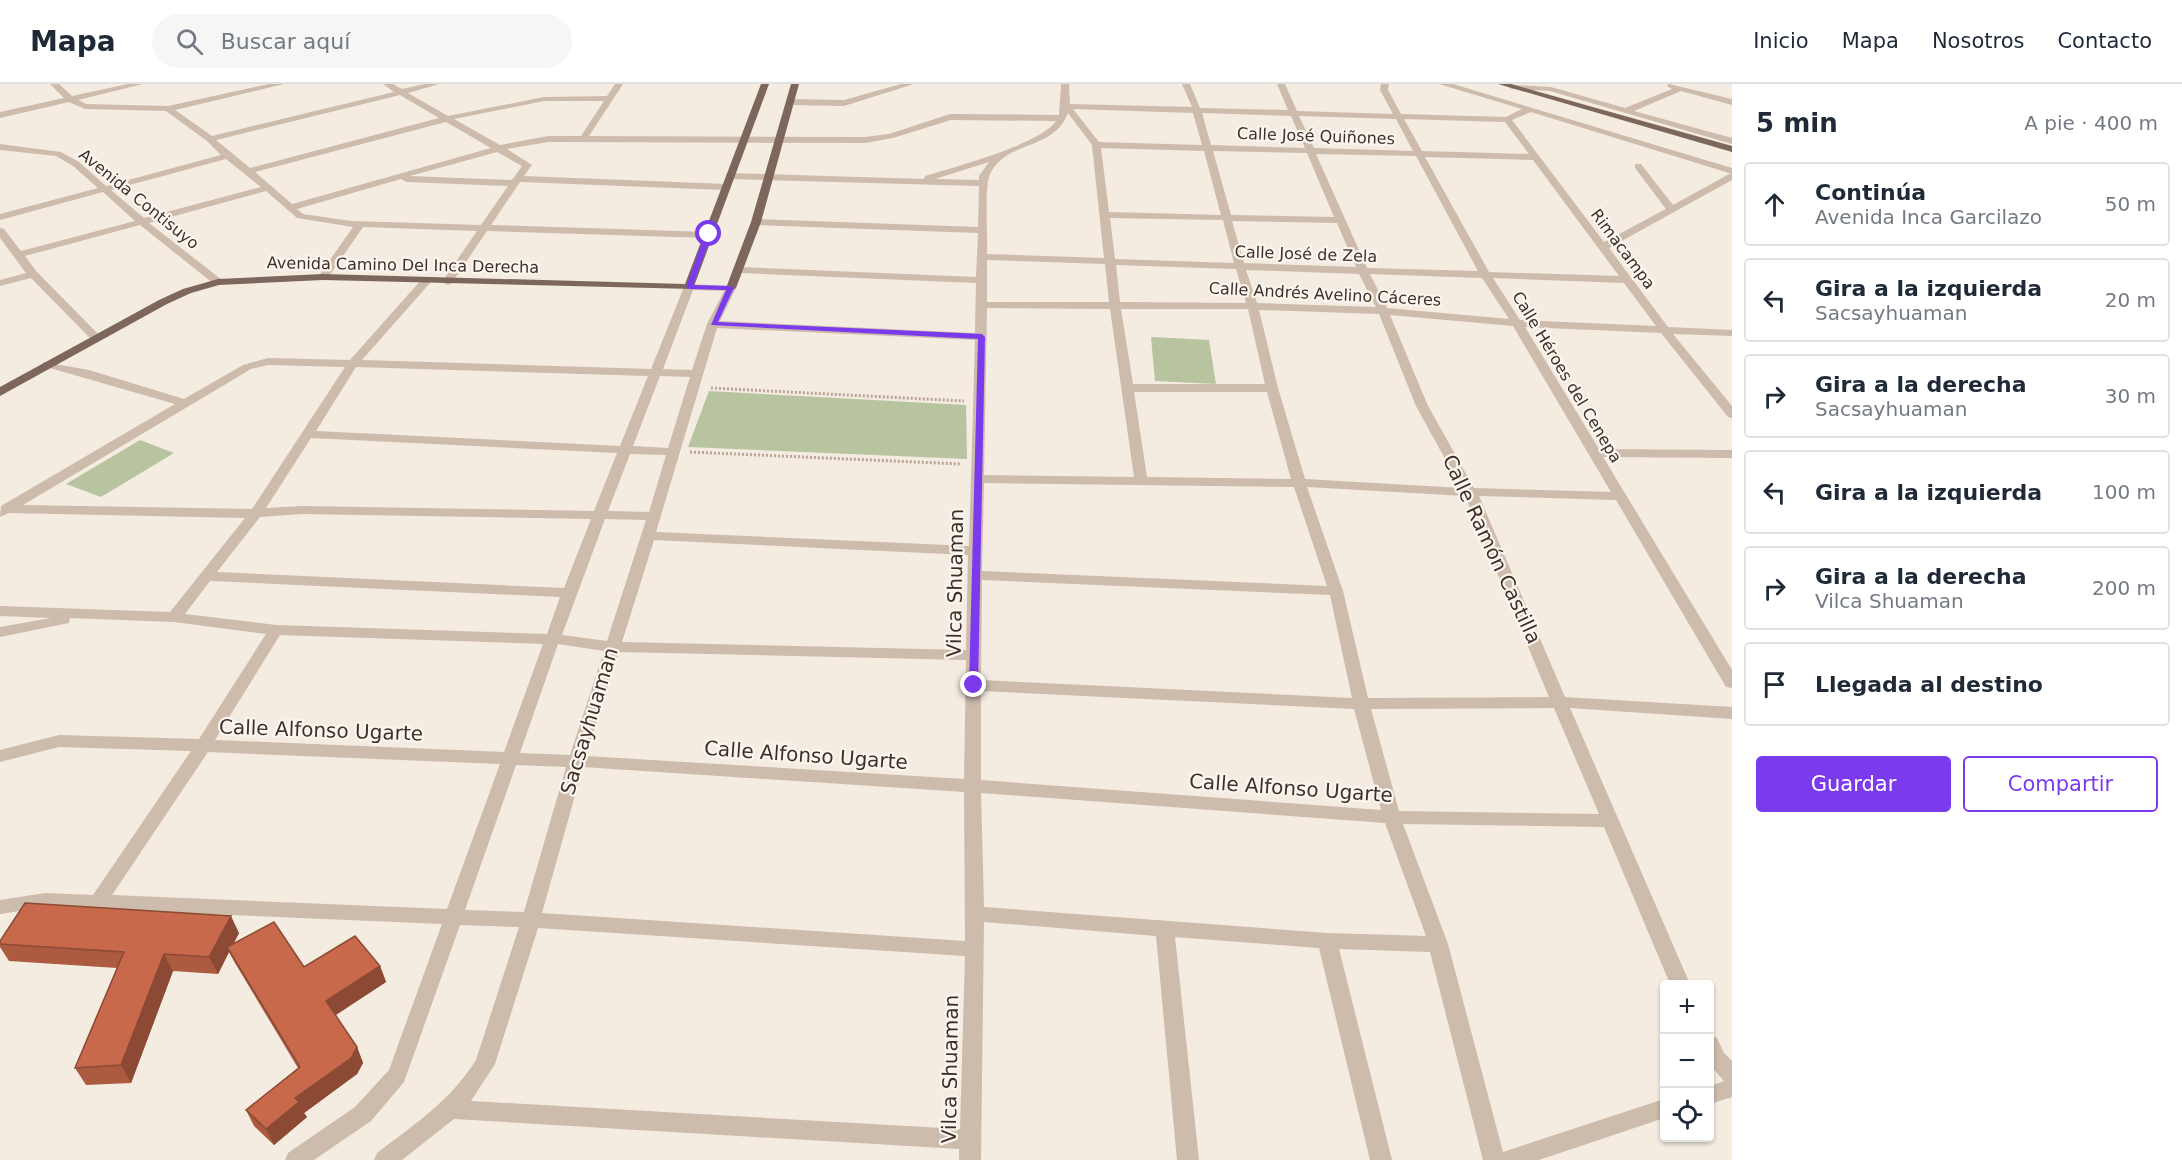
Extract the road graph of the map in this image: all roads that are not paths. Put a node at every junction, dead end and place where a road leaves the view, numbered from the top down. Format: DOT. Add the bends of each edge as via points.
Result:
graph roads {
  1 [pos="54,84"];
  2 [pos="139,84"];
  3 [pos="280,84"];
  4 [pos="387,84"];
  5 [pos="435,84"];
  6 [pos="619,84"];
  7 [pos="765,84"];
  8 [pos="795,84"];
  9 [pos="910,84"];
  10 [pos="1065,84"];
  11 [pos="1186,84"];
  12 [pos="1281,84"];
  13 [pos="1385,84"];
  14 [pos="1443,84"];
  15 [pos="1665,84"];
  16 [pos="1507,85"];
  17 [pos="1681,88"];
  18 [pos="400,92"];
  19 [pos="610,98"];
  20 [pos="71,100"];
  21 [pos="790,102"];
  22 [pos="1732,102"];
  23 [pos="1067,106"];
  24 [pos="168,109"];
  25 [pos="1531,109"];
  26 [pos="1197,110"];
  27 [pos="1626,111"];
  28 [pos="1294,114"];
  29 [pos="0,115"];
  30 [pos="1400,117"];
  31 [pos="449,118"];
  32 [pos="1061,118"];
  33 [pos="1508,120"];
  34 [pos="584,138"];
  35 [pos="745,138"];
  36 [pos="210,139"];
  37 [pos="548,139"];
  38 [pos="779,139"];
  39 [pos="1732,141"];
  40 [pos="1096,145"];
  41 [pos="0,147"];
  42 [pos="541,147"];
  43 [pos="500,148"];
  44 [pos="1207,148"];
  45 [pos="1732,149"];
  46 [pos="1312,151"];
  47 [pos="1420,154"];
  48 [pos="227,156"];
  49 [pos="534,156"];
  50 [pos="998,156"];
  51 [pos="1536,157"];
  52 [pos="527,165"];
  53 [pos="1638,166"];
  54 [pos="248,171"];
  55 [pos="1732,171"];
  56 [pos="730,176"];
  57 [pos="1732,176"];
  58 [pos="769,177"];
  59 [pos="391,179"];
  60 [pos="517,181"];
  61 [pos="917,182"];
  62 [pos="984,183"];
  63 [pos="726,186"];
  64 [pos="105,188"];
  65 [pos="268,188"];
  66 [pos="292,207"];
  67 [pos="1671,209"];
  68 [pos="1105,215"];
  69 [pos="0,217"];
  70 [pos="1226,218"];
  71 [pos="1341,220"];
  72 [pos="756,222"];
  73 [pos="142,223"];
  74 [pos="360,224"];
  75 [pos="486,226"];
  76 [pos="983,230"];
  77 [pos="1,234"];
  78 [pos="709,234"];
  79 [pos="1603,247"];
  80 [pos="18,255"];
  81 [pos="983,257"];
  82 [pos="1110,262"];
  83 [pos="1240,266"];
  84 [pos="740,270"];
  85 [pos="1363,271"];
  86 [pos="33,274"];
  87 [pos="1485,275"];
  88 [pos="323,277"];
  89 [pos="983,280"];
  90 [pos="1628,280"];
  91 [pos="426,281"];
  92 [pos="218,282"];
  93 [pos="447,282"];
  94 [pos="0,283"];
  95 [pos="689,287"];
  96 [pos="731,288"];
  97 [pos="1115,304"];
  98 [pos="982,305"];
  99 [pos="1253,306"];
  100 [pos="1383,311"];
  101 [pos="1517,323"];
  102 [pos="713,324"];
  103 [pos="1666,332"];
  104 [pos="1732,333"];
  105 [pos="982,337"];
  106 [pos="96,338"];
  107 [pos="47,364"];
  108 [pos="352,365"];
  109 [pos="655,374"];
  110 [pos="695,380"];
  111 [pos="1129,388"];
  112 [pos="1272,388"];
  113 [pos="0,392"];
  114 [pos="187,404"];
  115 [pos="1732,414"];
  116 [pos="309,434"];
  117 [pos="626,449"];
  118 [pos="674,452"];
  119 [pos="1594,453"];
  120 [pos="1732,454"];
  121 [pos="978,472"];
  122 [pos="1141,482"];
  123 [pos="1299,483"];
  124 [pos="1470,492"];
  125 [pos="1619,496"];
  126 [pos="3,511"];
  127 [pos="256,513"];
  128 [pos="600,514"];
  129 [pos="652,516"];
  130 [pos="648,536"];
  131 [pos="976,551"];
  132 [pos="975,575"];
  133 [pos="209,576"];
  134 [pos="1336,591"];
  135 [pos="569,593"];
  136 [pos="0,611"];
  137 [pos="93,615"];
  138 [pos="174,617"];
  139 [pos="276,630"];
  140 [pos="0,632"];
  141 [pos="555,639"];
  142 [pos="611,647"];
  143 [pos="975,655"];
  144 [pos="1732,683"];
  145 [pos="974,685"];
  146 [pos="1561,702"];
  147 [pos="1361,704"];
  148 [pos="1732,714"];
  149 [pos="203,746"];
  150 [pos="0,756"];
  151 [pos="512,758"];
  152 [pos="576,761"];
  153 [pos="972,786"];
  154 [pos="1392,817"];
  155 [pos="1611,820"];
  156 [pos="98,902"];
  157 [pos="0,907"];
  158 [pos="975,914"];
  159 [pos="455,917"];
  160 [pos="531,920"];
  161 [pos="1165,928"];
  162 [pos="1327,940"];
  163 [pos="1438,944"];
  164 [pos="973,949"];
  165 [pos="1678,980"];
  166 [pos="1714,1053"];
  167 [pos="1732,1076"];
  168 [pos="1732,1088"];
  169 [pos="1714,1094"];
  170 [pos="450,1109"];
  171 [pos="1660,1111"];
  172 [pos="970,1150"];
  173 [pos="296,1160"];
  174 [pos="385,1160"];
  175 [pos="1188,1160"];
  176 [pos="1381,1160"];
  177 [pos="1494,1160"];
  178 [pos="1509,1160"];
  1 -- 20 [label="street"];
  2 -- 20 [label="street"];
  3 -- 24 [label="street"];
  4 -- 18 [label="street"];
  5 -- 18 [label="street"];
  6 -- 19 [label="street"];
  7 -- 35 [label="main road"];
  8 -- 21 [label="main road"];
  9 -- 21 [label="street" via="844,103"];
  10 -- 23 [label="street"];
  11 -- 26 [label="street"];
  12 -- 28 [label="street, Calle Ramón Castilla"];
  13 -- 30 [label="street, Calle Héroes del Cenepa" via="1384,90"];
  14 -- 25 [label="street"];
  15 -- 17 [label="street"];
  16 -- 27 [label="street" via="1551,89"];
  16 -- 45 [label="main road"];
  17 -- 22 [label="street"];
  17 -- 27 [label="street"];
  18 -- 31 [label="street"];
  18 -- 36 [label="street"];
  19 -- 31 [label="street" via="544,99"];
  19 -- 34 [label="street"];
  20 -- 24 [label="street" via="85,106"];
  20 -- 29 [label="street"];
  21 -- 38 [label="main road"];
  23 -- 26 [label="street"];
  23 -- 32 [label="street"];
  23 -- 40 [label="street"];
  24 -- 36 [label="street"];
  25 -- 33 [label="street"];
  25 -- 55 [label="street"];
  26 -- 28 [label="street"];
  26 -- 44 [label="street"];
  27 -- 39 [label="street"];
  28 -- 30 [label="street"];
  28 -- 46 [label="street, Calle Ramón Castilla"];
  30 -- 33 [label="street"];
  30 -- 47 [label="street, Calle Héroes del Cenepa"];
  31 -- 43 [label="street"];
  31 -- 54 [label="street"];
  32 -- 38 [label="street" via="950,117 876,139"];
  32 -- 50 [label="street" via="1052,132"];
  33 -- 51 [label="street, Rimacampa"];
  34 -- 35 [label="street"];
  34 -- 37 [label="street"];
  35 -- 38 [label="street"];
  35 -- 56 [label="main road"];
  36 -- 48 [label="street"];
  37 -- 42 [label="street"];
  37 -- 43 [label="street"];
  38 -- 58 [label="main road"];
  40 -- 44 [label="street, Calle José Quiñones"];
  40 -- 68 [label="street"];
  41 -- 64 [label="street, Avenida Contisuyo" via="58,154"];
  43 -- 52 [label="street"];
  43 -- 59 [label="street"];
  44 -- 46 [label="street, Calle José Quiñones"];
  44 -- 70 [label="street"];
  46 -- 47 [label="street, Calle José Quiñones"];
  46 -- 71 [label="street, Calle Ramón Castilla"];
  47 -- 51 [label="street, Calle José Quiñones"];
  47 -- 87 [label="street, Calle Héroes del Cenepa"];
  48 -- 54 [label="street"];
  48 -- 64 [label="street"];
  49 -- 52 [label="street"];
  50 -- 61 [label="street"];
  50 -- 62 [label="street, Vilca Shuaman" via="984,176"];
  51 -- 79 [label="street, Rimacampa"];
  52 -- 60 [label="street"];
  53 -- 67 [label="street"];
  54 -- 65 [label="street"];
  56 -- 58 [label="street"];
  56 -- 63 [label="main road"];
  57 -- 67 [label="street"];
  58 -- 61 [label="street"];
  58 -- 72 [label="main road"];
  59 -- 60 [label="street"];
  59 -- 66 [label="street"];
  60 -- 63 [label="street"];
  60 -- 75 [label="street"];
  61 -- 62 [label="street"];
  62 -- 76 [label="street, Vilca Shuaman"];
  63 -- 78 [label="main road"];
  64 -- 69 [label="street"];
  64 -- 73 [label="street, Avenida Contisuyo"];
  65 -- 66 [label="street"];
  65 -- 73 [label="street"];
  66 -- 74 [label="street" via="300,216"];
  67 -- 79 [label="street"];
  68 -- 70 [label="street"];
  68 -- 82 [label="street"];
  70 -- 71 [label="street"];
  70 -- 83 [label="street"];
  71 -- 85 [label="street, Calle Ramón Castilla"];
  72 -- 76 [label="street"];
  72 -- 84 [label="main road"];
  73 -- 80 [label="street"];
  73 -- 92 [label="street, Avenida Contisuyo"];
  74 -- 75 [label="street"];
  74 -- 88 [label="street"];
  75 -- 78 [label="street"];
  75 -- 93 [label="street"];
  76 -- 81 [label="street, Vilca Shuaman"];
  77 -- 80 [label="street"];
  78 -- 95 [label="main road"];
  79 -- 90 [label="street, Rimacampa"];
  80 -- 86 [label="street"];
  81 -- 82 [label="street, Calle José de Zela"];
  81 -- 89 [label="street, Vilca Shuaman"];
  82 -- 83 [label="street, Calle José de Zela"];
  82 -- 97 [label="street"];
  83 -- 85 [label="street, Calle José de Zela"];
  83 -- 99 [label="street"];
  84 -- 89 [label="street"];
  84 -- 96 [label="main road"];
  85 -- 87 [label="street, Calle José de Zela"];
  85 -- 100 [label="street, Calle Ramón Castilla"];
  86 -- 94 [label="street"];
  86 -- 106 [label="street"];
  87 -- 90 [label="street, Calle José de Zela"];
  87 -- 101 [label="street, Calle Héroes del Cenepa"];
  88 -- 91 [label="main road, Avenida Camino Del Inca Derecha"];
  88 -- 92 [label="main road, Avenida Camino Del Inca Derecha"];
  89 -- 98 [label="street, Vilca Shuaman"];
  90 -- 103 [label="street, Rimacampa"];
  91 -- 93 [label="main road, Avenida Camino Del Inca Derecha"];
  91 -- 108 [label="street"];
  92 -- 106 [label="main road, Avenida Camino Del Inca Derecha" via="171,298"];
  93 -- 95 [label="main road, Avenida Camino Del Inca Derecha"];
  95 -- 96 [label="street"];
  95 -- 109 [label="street"];
  96 -- 102 [label="street, Sacsayhuaman"];
  97 -- 98 [label="street, Calle Andrés Avelino Cáceres"];
  97 -- 99 [label="street, Calle Andrés Avelino Cáceres"];
  97 -- 111 [label="street"];
  98 -- 105 [label="street, Vilca Shuaman"];
  99 -- 100 [label="street, Calle Andrés Avelino Cáceres"];
  99 -- 112 [label="street"];
  100 -- 101 [label="street, Calle Andrés Avelino Cáceres"];
  100 -- 124 [label="street, Calle Ramón Castilla" via="1422,406"];
  101 -- 103 [label="street, Calle Andrés Avelino Cáceres"];
  101 -- 119 [label="street, Calle Héroes del Cenepa"];
  102 -- 105 [label="street"];
  102 -- 110 [label="street, Sacsayhuaman"];
  103 -- 104 [label="street, Calle Andrés Avelino Cáceres"];
  103 -- 115 [label="street, Rimacampa"];
  105 -- 121 [label="street, Vilca Shuaman"];
  106 -- 107 [label="main road, Avenida Camino Del Inca Derecha"];
  107 -- 113 [label="main road, Avenida Camino Del Inca Derecha"];
  107 -- 114 [label="street"];
  108 -- 109 [label="street"];
  108 -- 114 [label="street" via="268,361 247,367"];
  108 -- 116 [label="street"];
  109 -- 110 [label="street"];
  109 -- 117 [label="street"];
  110 -- 118 [label="street, Sacsayhuaman"];
  111 -- 112 [label="street"];
  111 -- 122 [label="street"];
  112 -- 123 [label="street"];
  114 -- 126 [label="street"];
  116 -- 117 [label="street"];
  116 -- 127 [label="street"];
  117 -- 118 [label="street"];
  117 -- 128 [label="street"];
  118 -- 129 [label="street, Sacsayhuaman"];
  119 -- 120 [label="street"];
  119 -- 125 [label="street, Calle Héroes del Cenepa"];
  121 -- 122 [label="street"];
  121 -- 131 [label="street, Vilca Shuaman"];
  122 -- 123 [label="street"];
  123 -- 124 [label="street"];
  123 -- 134 [label="street"];
  124 -- 125 [label="street"];
  124 -- 146 [label="street, Calle Ramón Castilla"];
  125 -- 144 [label="street, Calle Héroes del Cenepa"];
  126 -- 127 [label="street"];
  127 -- 128 [label="street" via="303,510"];
  127 -- 133 [label="street"];
  128 -- 129 [label="street"];
  128 -- 135 [label="street"];
  129 -- 130 [label="street, Sacsayhuaman"];
  130 -- 131 [label="street"];
  130 -- 142 [label="street, Sacsayhuaman"];
  131 -- 132 [label="street, Vilca Shuaman"];
  132 -- 134 [label="street"];
  132 -- 143 [label="street, Vilca Shuaman"];
  133 -- 135 [label="street"];
  133 -- 138 [label="street"];
  134 -- 147 [label="street"];
  135 -- 141 [label="street"];
  136 -- 137 [label="street"];
  137 -- 138 [label="street"];
  137 -- 140 [label="street"];
  138 -- 139 [label="street"];
  139 -- 141 [label="street"];
  139 -- 149 [label="street"];
  141 -- 142 [label="street"];
  141 -- 151 [label="street"];
  142 -- 143 [label="street"];
  142 -- 152 [label="street, Sacsayhuaman"];
  143 -- 145 [label="street, Vilca Shuaman"];
  145 -- 147 [label="street"];
  145 -- 153 [label="street, Vilca Shuaman"];
  146 -- 147 [label="street"];
  146 -- 148 [label="street"];
  146 -- 155 [label="street, Calle Ramón Castilla"];
  147 -- 154 [label="street"];
  149 -- 150 [label="street, Calle Alfonso Ugarte" via="58,741"];
  149 -- 151 [label="street, Calle Alfonso Ugarte"];
  149 -- 156 [label="street"];
  151 -- 152 [label="street, Calle Alfonso Ugarte"];
  151 -- 159 [label="street"];
  152 -- 153 [label="street, Calle Alfonso Ugarte"];
  152 -- 160 [label="street, Sacsayhuaman"];
  153 -- 154 [label="street, Calle Alfonso Ugarte"];
  153 -- 158 [label="street, Vilca Shuaman"];
  154 -- 155 [label="street, Calle Alfonso Ugarte"];
  154 -- 163 [label="street"];
  155 -- 165 [label="street, Calle Ramón Castilla"];
  156 -- 157 [label="street" via="45,900"];
  156 -- 159 [label="street"];
  158 -- 161 [label="street"];
  158 -- 164 [label="street, Vilca Shuaman"];
  159 -- 160 [label="street"];
  159 -- 173 [label="street" via="397,1075 363,1114"];
  160 -- 164 [label="street"];
  160 -- 170 [label="street, Sacsayhuaman" via="485,1064"];
  161 -- 162 [label="street"];
  161 -- 175 [label="street"];
  162 -- 163 [label="street"];
  162 -- 176 [label="street"];
  163 -- 177 [label="street"];
  164 -- 172 [label="street, Vilca Shuaman"];
  166 -- 167 [label="street"];
  168 -- 169 [label="street"];
  170 -- 172 [label="street"];
  170 -- 174 [label="street, Sacsayhuaman"];
  171 -- 178 [label="street"];
}
